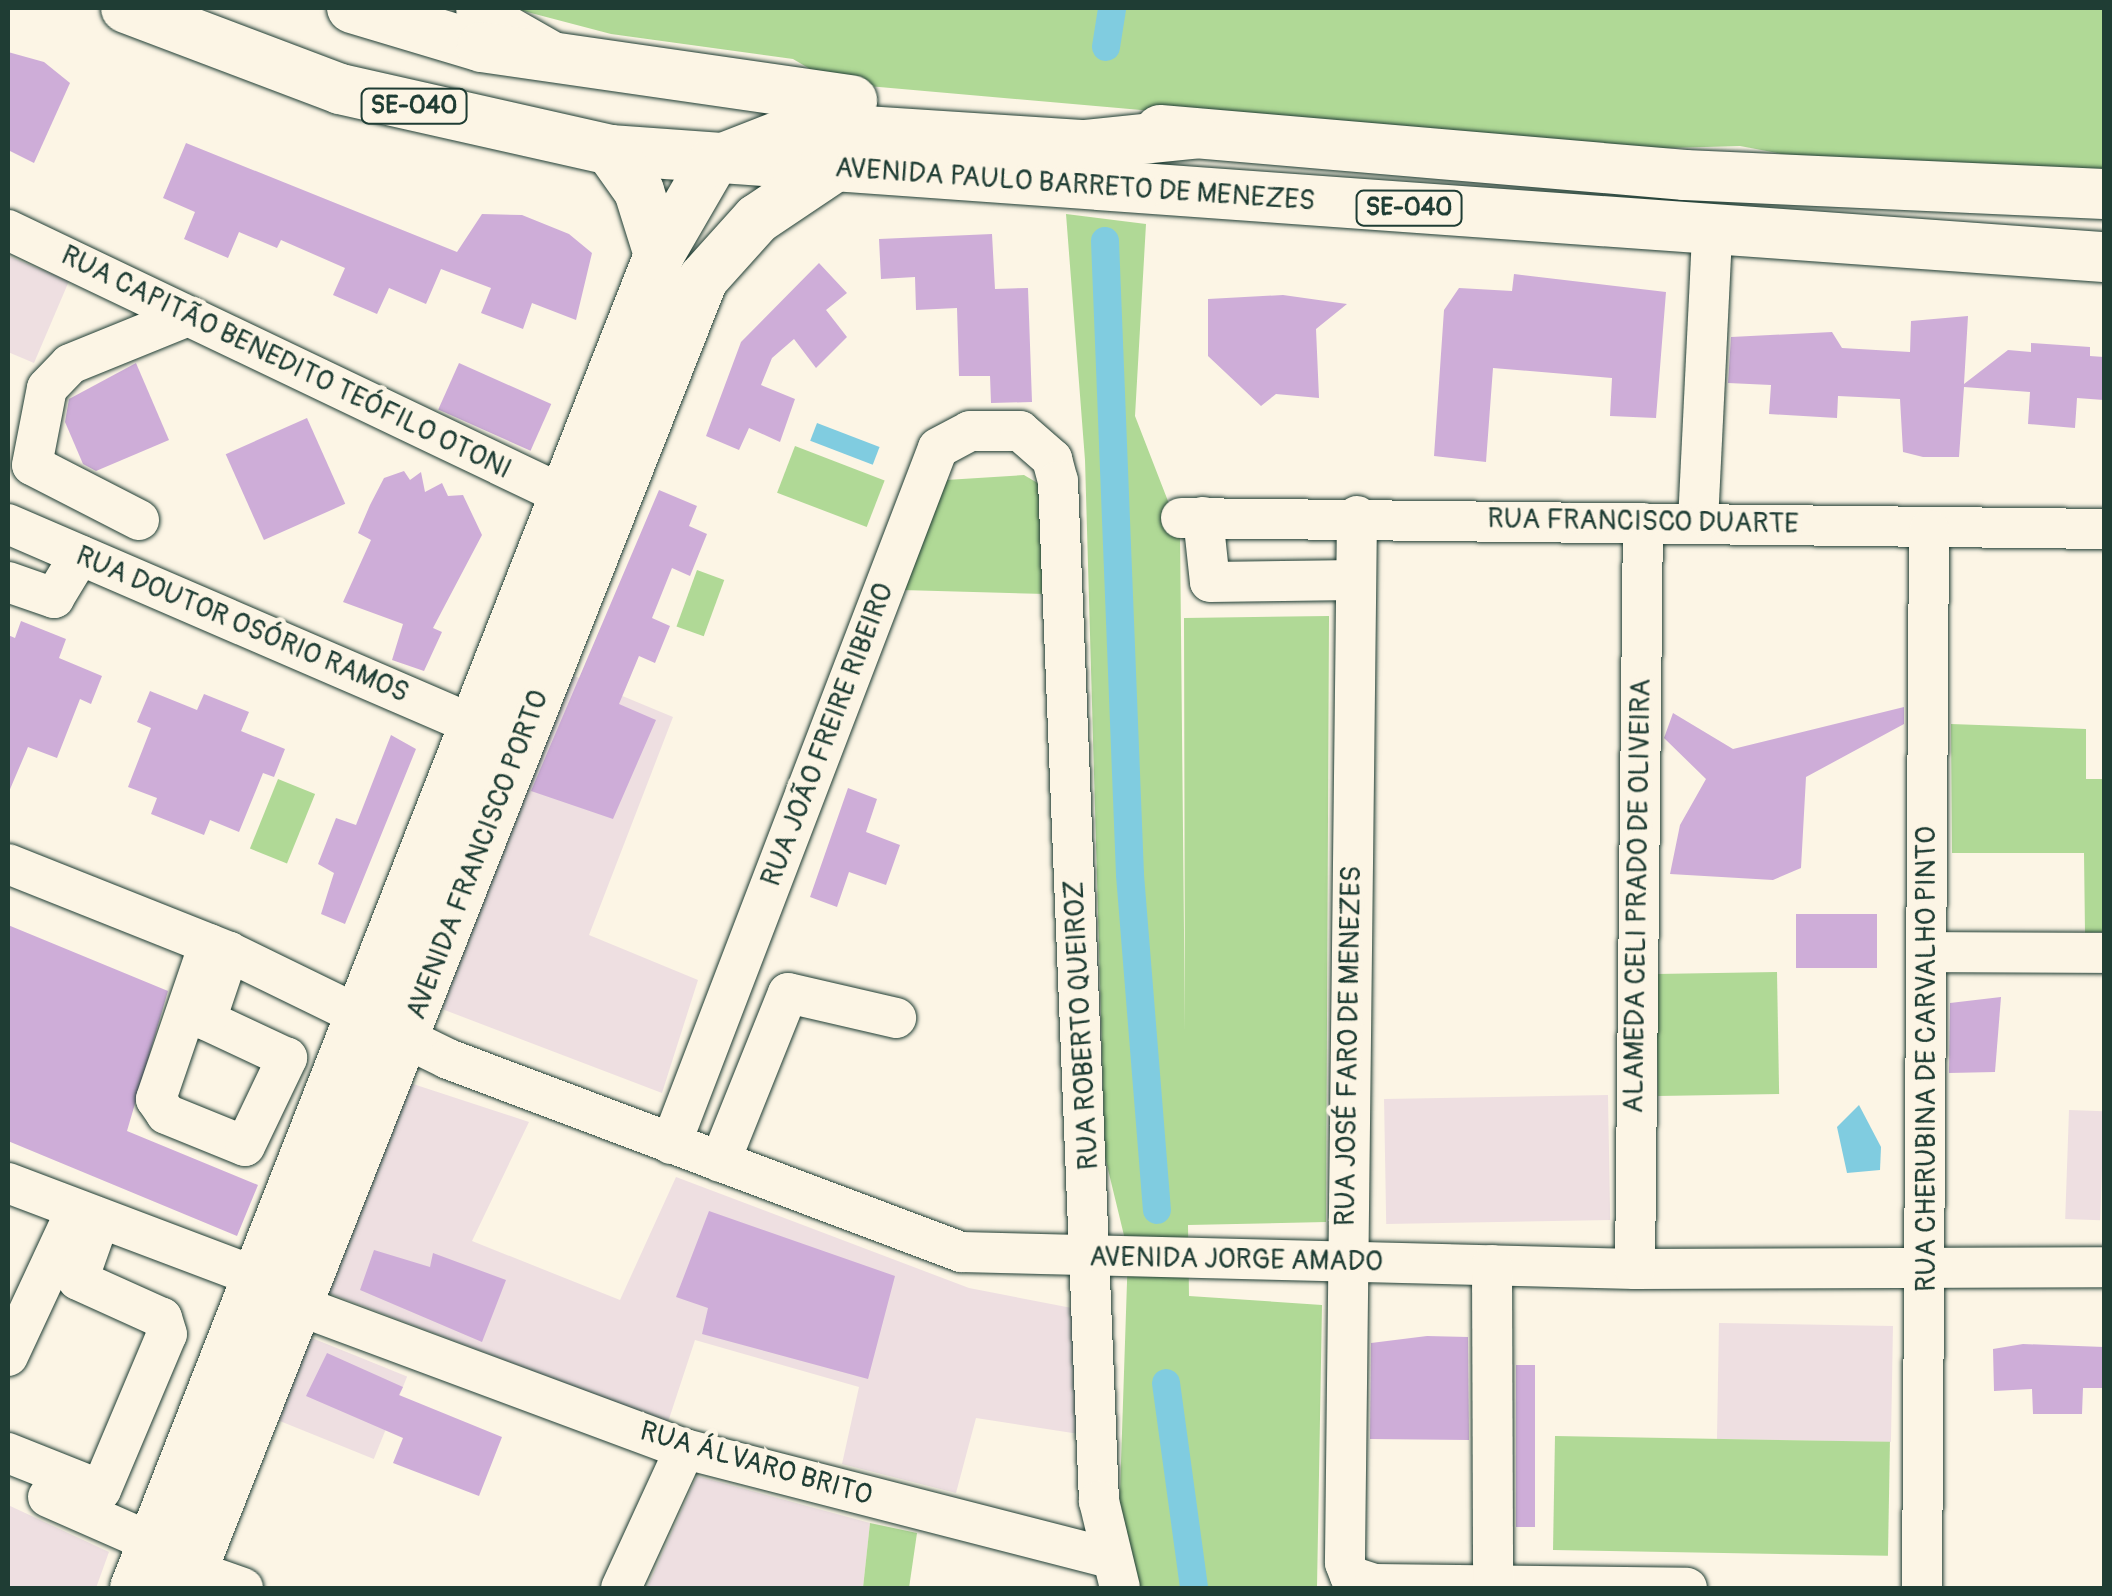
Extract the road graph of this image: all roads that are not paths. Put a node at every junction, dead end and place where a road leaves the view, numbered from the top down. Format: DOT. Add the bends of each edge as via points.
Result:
graph roads {
  1 [pos="126,8"];
  2 [pos="352,8"];
  3 [pos="476,8"];
  4 [pos="567,60"];
  5 [pos="1192,134"];
  6 [pos="610,150"];
  7 [pos="712,162"];
  8 [pos="832,168"];
  9 [pos="2104,194"];
  10 [pos="8,230"];
  11 [pos="1712,232"];
  12 [pos="658,254"];
  13 [pos="2104,258"];
  14 [pos="188,316"];
  15 [pos="1052,459"];
  16 [pos="564,496"];
  17 [pos="1357,516"];
  18 [pos="139,520"];
  19 [pos="1698,522"];
  20 [pos="1643,523"];
  21 [pos="8,524"];
  22 [pos="2104,529"];
  23 [pos="1929,530"];
  24 [pos="80,555"];
  25 [pos="1356,580"];
  26 [pos="8,582"];
  27 [pos="476,726"];
  28 [pos="8,839"];
  29 [pos="8,864"];
  30 [pos="219,948"];
  31 [pos="1927,952"];
  32 [pos="2104,954"];
  33 [pos="384,1015"];
  34 [pos="896,1018"];
  35 [pos="671,1144"];
  36 [pos="720,1162"];
  37 [pos="8,1184"];
  38 [pos="87,1216"];
  39 [pos="1093,1258"];
  40 [pos="1346,1262"];
  41 [pos="1492,1265"];
  42 [pos="2104,1267"];
  43 [pos="1928,1268"];
  44 [pos="1634,1269"];
  45 [pos="280,1292"];
  46 [pos="8,1356"];
  47 [pos="684,1449"];
  48 [pos="8,1453"];
  49 [pos="8,1480"];
  50 [pos="166,1572"];
  51 [pos="1114,1572"];
  52 [pos="1493,1585"];
  53 [pos="244,1588"];
  54 [pos="621,1588"];
  55 [pos="1687,1588"];
  56 [pos="1922,1588"];
  1 -- 6 [label="main road, AVENIDA PAULO BARRETO DE MENEZES / SE-040" via="340,89"];
  2 -- 4 [label="main road, AVENIDA PAULO BARRETO DE MENEZES / SE-040" via="482,47"];
  3 -- 4 [label="street"];
  4 -- 5 [label="main road, AVENIDA PAULO BARRETO DE MENEZES / SE-040" via="764,94"];
  5 -- 7 [label="main road" via="1084,145 803,128"];
  5 -- 9 [label="main road, AVENIDA PAULO BARRETO DE MENEZES / SE-040" via="1685,175"];
  6 -- 7 [label="main road, AVENIDA PAULO BARRETO DE MENEZES / SE-040"];
  6 -- 12 [label="main road" via="639,191"];
  7 -- 8 [label="main road, AVENIDA PAULO BARRETO DE MENEZES / SE-040"];
  7 -- 12 [label="main road, AVENIDA FRANCISCO PORTO"];
  8 -- 11 [label="main road, AVENIDA PAULO BARRETO DE MENEZES / SE-040"];
  8 -- 33 [label="main road, AVENIDA FRANCISCO PORTO" via="749,225 703,279"];
  10 -- 14 [label="street, RUA CAPITÃO BENEDITO TEÓFILO OTONI"];
  11 -- 13 [label="main road, AVENIDA PAULO BARRETO DE MENEZES / SE-040"];
  11 -- 19 [label="street"];
  12 -- 16 [label="main road, AVENIDA FRANCISCO PORTO"];
  14 -- 16 [label="street, RUA CAPITÃO BENEDITO TEÓFILO OTONI"];
  14 -- 18 [label="street" via="70,364 47,388 32,465"];
  15 -- 35 [label="street, RUA JOÃO FREIRE RIBEIRO" via="1020,431 994,426 938,448"];
  15 -- 39 [label="street, RUA ROBERTO QUEIROZ"];
  16 -- 27 [label="main road, AVENIDA FRANCISCO PORTO"];
  17 -- 20 [label="street, RUA FRANCISCO DUARTE"];
  17 -- 25 [label="street, RUA JOSÉ FARO DE MENEZES"];
  17 -- 25 [label="street, RUA FRANCISCO DUARTE" via="1192,518 1210,582"];
  19 -- 20 [label="street, RUA FRANCISCO DUARTE"];
  19 -- 23 [label="street, RUA FRANCISCO DUARTE"];
  20 -- 44 [label="street, ALAMEDA CELI PRADO DE OLIVEIRA"];
  21 -- 24 [label="street, RUA DOUTOR OSÓRIO RAMOS"];
  22 -- 23 [label="street, RUA FRANCISCO DUARTE"];
  23 -- 31 [label="street, RUA CHERUBINA DE CARVALHO PINTO"];
  24 -- 26 [label="street" via="54,598"];
  24 -- 27 [label="street, RUA DOUTOR OSÓRIO RAMOS"];
  25 -- 40 [label="street, RUA JOSÉ FARO DE MENEZES"];
  27 -- 33 [label="main road, AVENIDA FRANCISCO PORTO"];
  28 -- 33 [label="street"];
  29 -- 30 [label="street"];
  30 -- 30 [label="street" via="156,1099 166,1114 245,1146 288,1058 206,1020"];
  30 -- 33 [label="street"];
  31 -- 32 [label="street"];
  31 -- 43 [label="street, RUA CHERUBINA DE CARVALHO PINTO"];
  33 -- 35 [label="street, AVENIDA JORGE AMADO" via="448,1059"];
  33 -- 45 [label="main road, AVENIDA FRANCISCO PORTO"];
  34 -- 36 [label="street" via="788,994"];
  35 -- 36 [label="street, AVENIDA JORGE AMADO"];
  36 -- 39 [label="street, AVENIDA JORGE AMADO" via="961,1252"];
  37 -- 38 [label="street, RUA ÁLVARO BRITO"];
  38 -- 45 [label="street, RUA ÁLVARO BRITO"];
  38 -- 46 [label="street"];
  38 -- 48 [label="street" via="78,1280 162,1318 167,1334 101,1490"];
  39 -- 40 [label="street, AVENIDA JORGE AMADO"];
  39 -- 51 [label="street, RUA ROBERTO QUEIROZ"];
  40 -- 41 [label="street, AVENIDA JORGE AMADO"];
  40 -- 52 [label="street, RUA JOSÉ FARO DE MENEZES" via="1350,1576"];
  41 -- 44 [label="street, AVENIDA JORGE AMADO"];
  41 -- 52 [label="street"];
  42 -- 43 [label="street, AVENIDA JORGE AMADO"];
  43 -- 44 [label="street, AVENIDA JORGE AMADO"];
  43 -- 56 [label="street, RUA CHERUBINA DE CARVALHO PINTO"];
  45 -- 47 [label="street, RUA ÁLVARO BRITO"];
  45 -- 50 [label="main road, AVENIDA FRANCISCO PORTO"];
  47 -- 51 [label="street, RUA ÁLVARO BRITO"];
  47 -- 54 [label="street"];
  49 -- 50 [label="street"];
  50 -- 53 [label="street"];
  52 -- 55 [label="street"];
}
